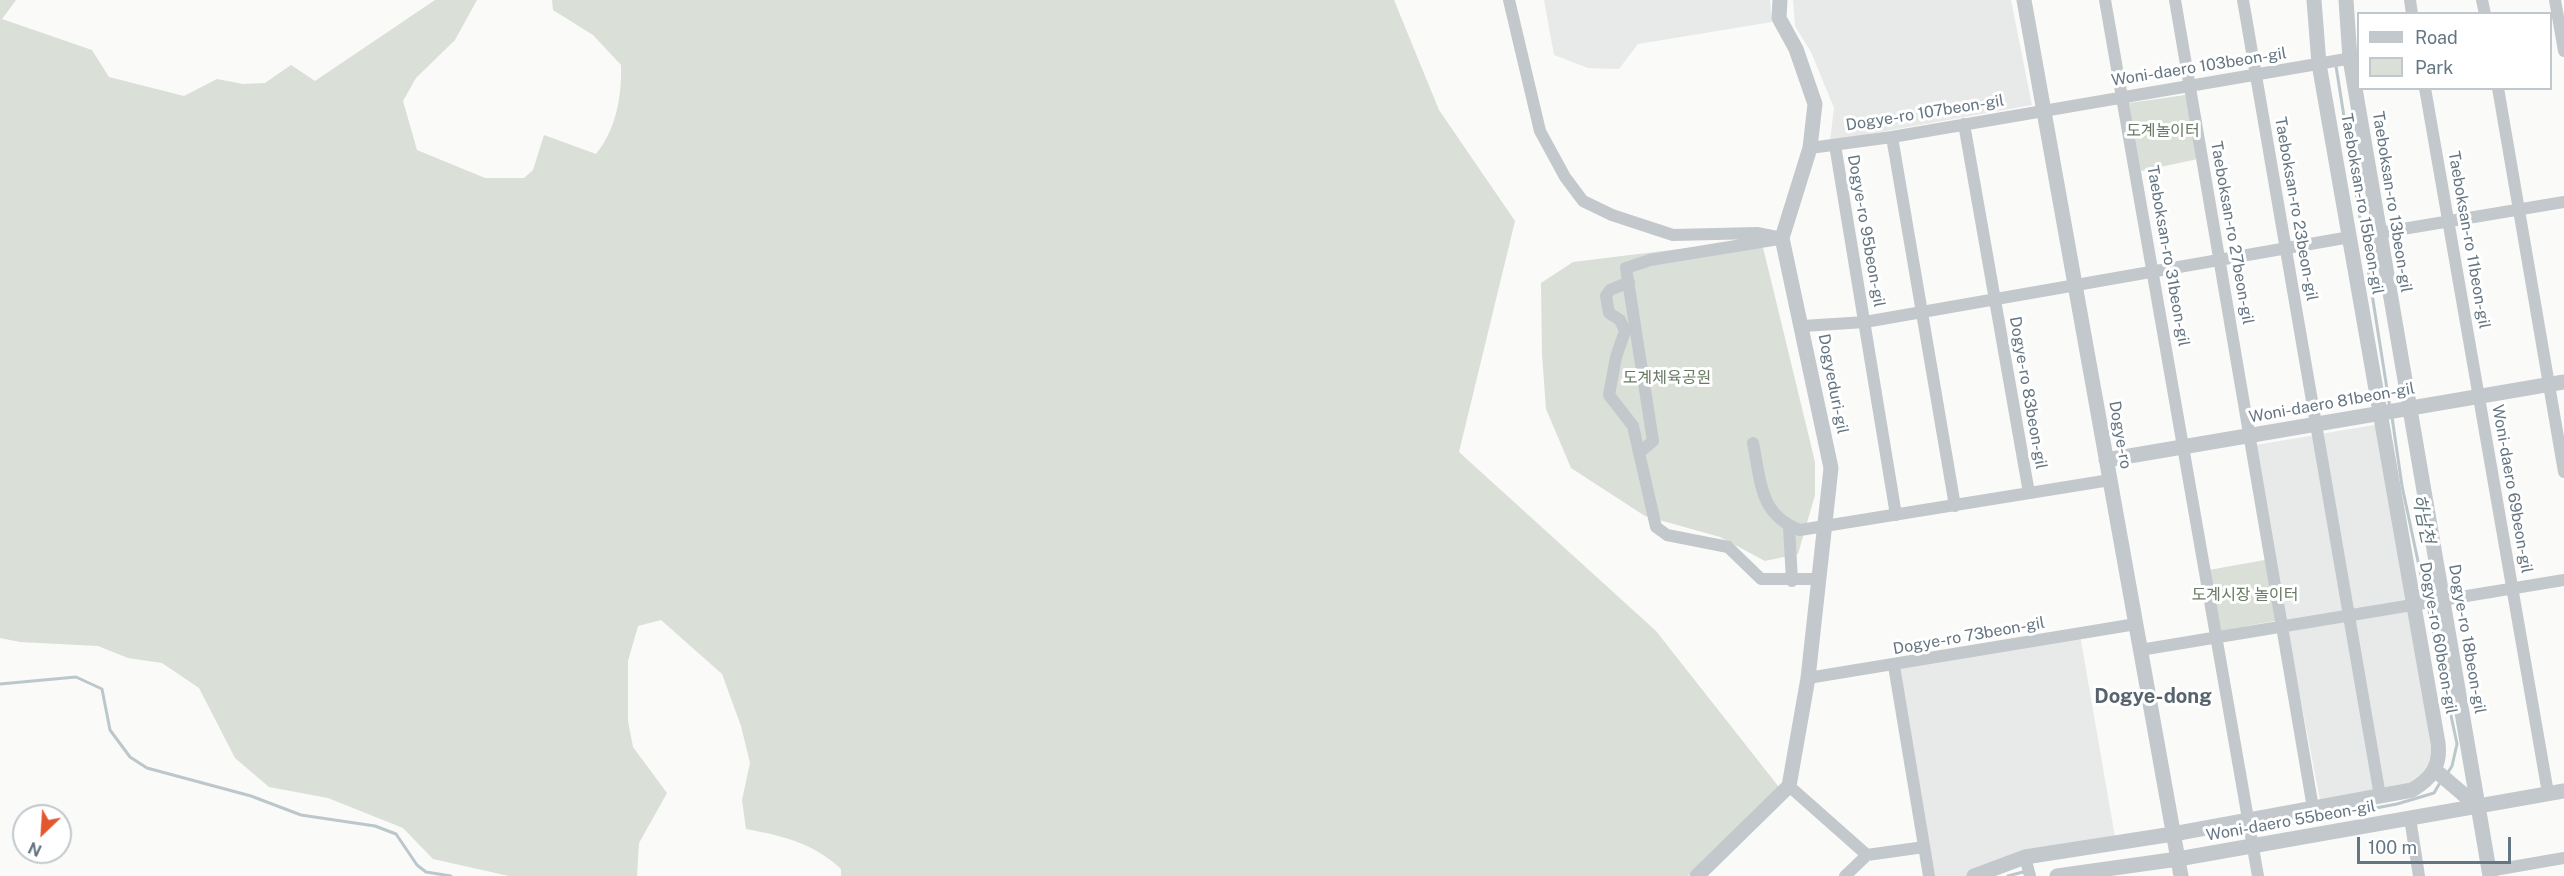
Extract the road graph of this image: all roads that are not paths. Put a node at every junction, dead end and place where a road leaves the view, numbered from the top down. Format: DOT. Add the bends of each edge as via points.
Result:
graph roads {
  1 [pos="1509,0"];
  2 [pos="1780,0"];
  3 [pos="2024,0"];
  4 [pos="2105,0"];
  5 [pos="2175,0"];
  6 [pos="2243,0"];
  7 [pos="2314,0"];
  8 [pos="2346,0"];
  9 [pos="2554,0"];
  10 [pos="2558,23"];
  11 [pos="2564,51"];
  12 [pos="2354,58"];
  13 [pos="2319,64"];
  14 [pos="2256,75"];
  15 [pos="2357,79"];
  16 [pos="2190,86"];
  17 [pos="2359,90"];
  18 [pos="2425,90"];
  19 [pos="2498,90"];
  20 [pos="2123,97"];
  21 [pos="2046,110"];
  22 [pos="1964,124"];
  23 [pos="1892,137"];
  24 [pos="1834,145"];
  25 [pos="1810,148"];
  26 [pos="2564,202"];
  27 [pos="2519,210"];
  28 [pos="2449,221"];
  29 [pos="2379,233"];
  30 [pos="2350,237"];
  31 [pos="1782,238"];
  32 [pos="2285,249"];
  33 [pos="2220,261"];
  34 [pos="2154,272"];
  35 [pos="1629,282"];
  36 [pos="2075,285"];
  37 [pos="1995,299"];
  38 [pos="1922,312"];
  39 [pos="1865,322"];
  40 [pos="1803,326"];
  41 [pos="2556,383"];
  42 [pos="2479,396"];
  43 [pos="2405,409"];
  44 [pos="2383,413"];
  45 [pos="2316,424"];
  46 [pos="2251,435"];
  47 [pos="1753,443"];
  48 [pos="2184,447"];
  49 [pos="1639,453"];
  50 [pos="2106,460"];
  51 [pos="2564,472"];
  52 [pos="2110,480"];
  53 [pos="2029,493"];
  54 [pos="1955,506"];
  55 [pos="1896,515"];
  56 [pos="1826,524"];
  57 [pos="1789,526"];
  58 [pos="1818,579"];
  59 [pos="2564,580"];
  60 [pos="1792,581"];
  61 [pos="2513,588"];
  62 [pos="2440,601"];
  63 [pos="2417,605"];
  64 [pos="2350,616"];
  65 [pos="2136,624"];
  66 [pos="2283,627"];
  67 [pos="2217,639"];
  68 [pos="2140,650"];
  69 [pos="1894,666"];
  70 [pos="1808,678"];
  71 [pos="2442,776"];
  72 [pos="1789,786"];
  73 [pos="2564,791"];
  74 [pos="2548,793"];
  75 [pos="2380,796"];
  76 [pos="2477,806"];
  77 [pos="2313,808"];
  78 [pos="2410,818"];
  79 [pos="2249,819"];
  80 [pos="2173,834"];
  81 [pos="2253,845"];
  82 [pos="1924,847"];
  83 [pos="1867,855"];
  84 [pos="2025,857"];
  85 [pos="2178,859"];
  86 [pos="2563,862"];
  87 [pos="2090,874"];
  88 [pos="2489,874"];
  89 [pos="1698,876"];
  90 [pos="1845,876"];
  91 [pos="1929,876"];
  92 [pos="1974,876"];
  93 [pos="2030,876"];
  94 [pos="2058,876"];
  95 [pos="2181,876"];
  96 [pos="2259,876"];
  97 [pos="2419,876"];
  1 -- 31 [label="street" via="1540,131 1583,201 1673,235 1757,233"];
  2 -- 25 [label="street" via="1779,18 1796,49 1815,104"];
  3 -- 21 [label="street, Dogye-ro"];
  4 -- 20 [label="street, Taeboksan-ro 31beon-gil"];
  5 -- 16 [label="street, Taeboksan-ro 27beon-gil"];
  6 -- 14 [label="street, Taeboksan-ro 23beon-gil"];
  7 -- 13 [label="street, Taeboksan-ro 15beon-gil"];
  8 -- 12 [label="street, Taeboksan-ro 13beon-gil"];
  9 -- 10 [label="street"];
  10 -- 11 [label="street"];
  12 -- 13 [label="street, Woni-daero 103beon-gil"];
  12 -- 15 [label="street, Taeboksan-ro 13beon-gil"];
  13 -- 14 [label="street, Woni-daero 103beon-gil"];
  13 -- 30 [label="street, Taeboksan-ro 15beon-gil"];
  14 -- 16 [label="street, Woni-daero 103beon-gil"];
  14 -- 32 [label="street, Taeboksan-ro 23beon-gil"];
  16 -- 20 [label="street, Woni-daero 103beon-gil"];
  16 -- 33 [label="street, Taeboksan-ro 27beon-gil"];
  17 -- 29 [label="street, Taeboksan-ro 13beon-gil"];
  18 -- 28 [label="street, Taeboksan-ro 11beon-gil"];
  19 -- 27 [label="street"];
  20 -- 21 [label="street, Woni-daero 103beon-gil"];
  20 -- 34 [label="street, Taeboksan-ro 31beon-gil"];
  21 -- 22 [label="street, Dogye-ro 107beon-gil"];
  21 -- 36 [label="street, Dogye-ro"];
  22 -- 23 [label="street, Dogye-ro 107beon-gil"];
  22 -- 37 [label="street"];
  23 -- 24 [label="street, Dogye-ro 107beon-gil"];
  23 -- 38 [label="street"];
  24 -- 25 [label="street, Dogye-ro 107beon-gil"];
  24 -- 39 [label="street, Dogye-ro 95beon-gil"];
  25 -- 31 [label="street"];
  26 -- 27 [label="street"];
  27 -- 28 [label="street"];
  27 -- 41 [label="street"];
  28 -- 29 [label="street"];
  28 -- 42 [label="street, Taeboksan-ro 11beon-gil"];
  29 -- 43 [label="street, Taeboksan-ro 13beon-gil"];
  30 -- 32 [label="street, Dogye-ro 95beon-gil"];
  30 -- 44 [label="street, Taeboksan-ro 15beon-gil"];
  31 -- 35 [label="street" via="1650,260 1626,268"];
  31 -- 40 [label="street, Dogyeduri-gil"];
  32 -- 33 [label="street, Dogye-ro 95beon-gil"];
  32 -- 45 [label="street, Taeboksan-ro 23beon-gil"];
  33 -- 34 [label="street, Dogye-ro 95beon-gil"];
  33 -- 46 [label="street, Taeboksan-ro 27beon-gil"];
  34 -- 36 [label="street, Dogye-ro 95beon-gil"];
  34 -- 48 [label="street, Taeboksan-ro 31beon-gil"];
  35 -- 49 [label="street" via="1653,441"];
  35 -- 49 [label="street" via="1610,290 1606,296 1610,313 1620,320 1624,331 1610,394 1633,426"];
  36 -- 37 [label="street, Dogye-ro 95beon-gil"];
  36 -- 50 [label="street, Dogye-ro"];
  37 -- 38 [label="street, Dogye-ro 95beon-gil"];
  37 -- 53 [label="street, Dogye-ro 83beon-gil"];
  38 -- 39 [label="street, Dogye-ro 95beon-gil"];
  38 -- 54 [label="street"];
  39 -- 40 [label="street, Dogye-ro 95beon-gil"];
  39 -- 55 [label="street"];
  40 -- 56 [label="street, Dogyeduri-gil" via="1831,468"];
  41 -- 42 [label="street, Woni-daero 81beon-gil"];
  41 -- 51 [label="street"];
  42 -- 43 [label="street, Woni-daero 81beon-gil"];
  42 -- 61 [label="street, Woni-daero 69beon-gil"];
  43 -- 44 [label="street, Woni-daero 81beon-gil"];
  43 -- 62 [label="street, Dogye-ro 18beon-gil"];
  44 -- 45 [label="street, Woni-daero 81beon-gil"];
  44 -- 63 [label="street, Dogye-ro 60beon-gil"];
  45 -- 46 [label="street, Woni-daero 81beon-gil"];
  45 -- 64 [label="street"];
  46 -- 48 [label="street, Woni-daero 81beon-gil"];
  46 -- 66 [label="street"];
  47 -- 57 [label="street" via="1766,506"];
  48 -- 50 [label="street, Woni-daero 81beon-gil"];
  48 -- 67 [label="street"];
  49 -- 60 [label="street" via="1656,527 1667,535 1728,548 1761,579"];
  50 -- 52 [label="street, Dogye-ro"];
  52 -- 53 [label="street, Dogye-ro 83beon-gil"];
  52 -- 65 [label="street, Dogye-ro"];
  53 -- 54 [label="street, Dogye-ro 83beon-gil"];
  54 -- 55 [label="street, Dogye-ro 83beon-gil"];
  55 -- 56 [label="street, Dogye-ro 83beon-gil"];
  56 -- 57 [label="street, Dogye-ro 83beon-gil" via="1800,530"];
  56 -- 58 [label="street, Dogyeduri-gil"];
  57 -- 60 [label="street"];
  58 -- 60 [label="street"];
  58 -- 70 [label="street, Dogyeduri-gil"];
  59 -- 61 [label="street, Woni-daero 69beon-gil"];
  61 -- 62 [label="street, Woni-daero 69beon-gil"];
  61 -- 74 [label="street, Woni-daero 69beon-gil"];
  62 -- 63 [label="street, Woni-daero 69beon-gil"];
  62 -- 76 [label="street, Dogye-ro 18beon-gil"];
  63 -- 64 [label="street, Woni-daero 69beon-gil"];
  63 -- 71 [label="street, Dogye-ro 60beon-gil"];
  64 -- 66 [label="street, Woni-daero 69beon-gil"];
  64 -- 75 [label="street"];
  65 -- 68 [label="street, Dogye-ro"];
  65 -- 69 [label="street, Dogye-ro 73beon-gil"];
  66 -- 67 [label="street, Woni-daero 69beon-gil"];
  66 -- 77 [label="street"];
  67 -- 68 [label="street, Woni-daero 69beon-gil"];
  67 -- 79 [label="street"];
  68 -- 80 [label="street, Dogye-ro"];
  69 -- 70 [label="street, Dogye-ro 73beon-gil"];
  69 -- 82 [label="street"];
  70 -- 72 [label="street, Dogyeduri-gil"];
  71 -- 75 [label="street" via="2412,790"];
  71 -- 76 [label="street"];
  72 -- 83 [label="street"];
  72 -- 89 [label="street"];
  73 -- 74 [label="street, Woni-daero 55beon-gil"];
  74 -- 76 [label="street, Woni-daero 55beon-gil"];
  75 -- 77 [label="street"];
  76 -- 78 [label="street, Woni-daero 55beon-gil"];
  76 -- 88 [label="street, Dogye-ro 18beon-gil"];
  77 -- 79 [label="street"];
  78 -- 81 [label="street, Woni-daero 55beon-gil"];
  78 -- 97 [label="street"];
  79 -- 80 [label="street"];
  79 -- 81 [label="street"];
  80 -- 84 [label="street"];
  80 -- 85 [label="street, Dogye-ro"];
  81 -- 85 [label="street, Woni-daero 55beon-gil"];
  81 -- 96 [label="street"];
  82 -- 83 [label="street"];
  82 -- 91 [label="street"];
  83 -- 90 [label="street"];
  84 -- 92 [label="street"];
  84 -- 93 [label="street"];
  85 -- 87 [label="street, Woni-daero 55beon-gil"];
  85 -- 95 [label="street, Dogye-ro"];
  86 -- 88 [label="street"];
  87 -- 94 [label="street, Woni-daero 55beon-gil"];
}
